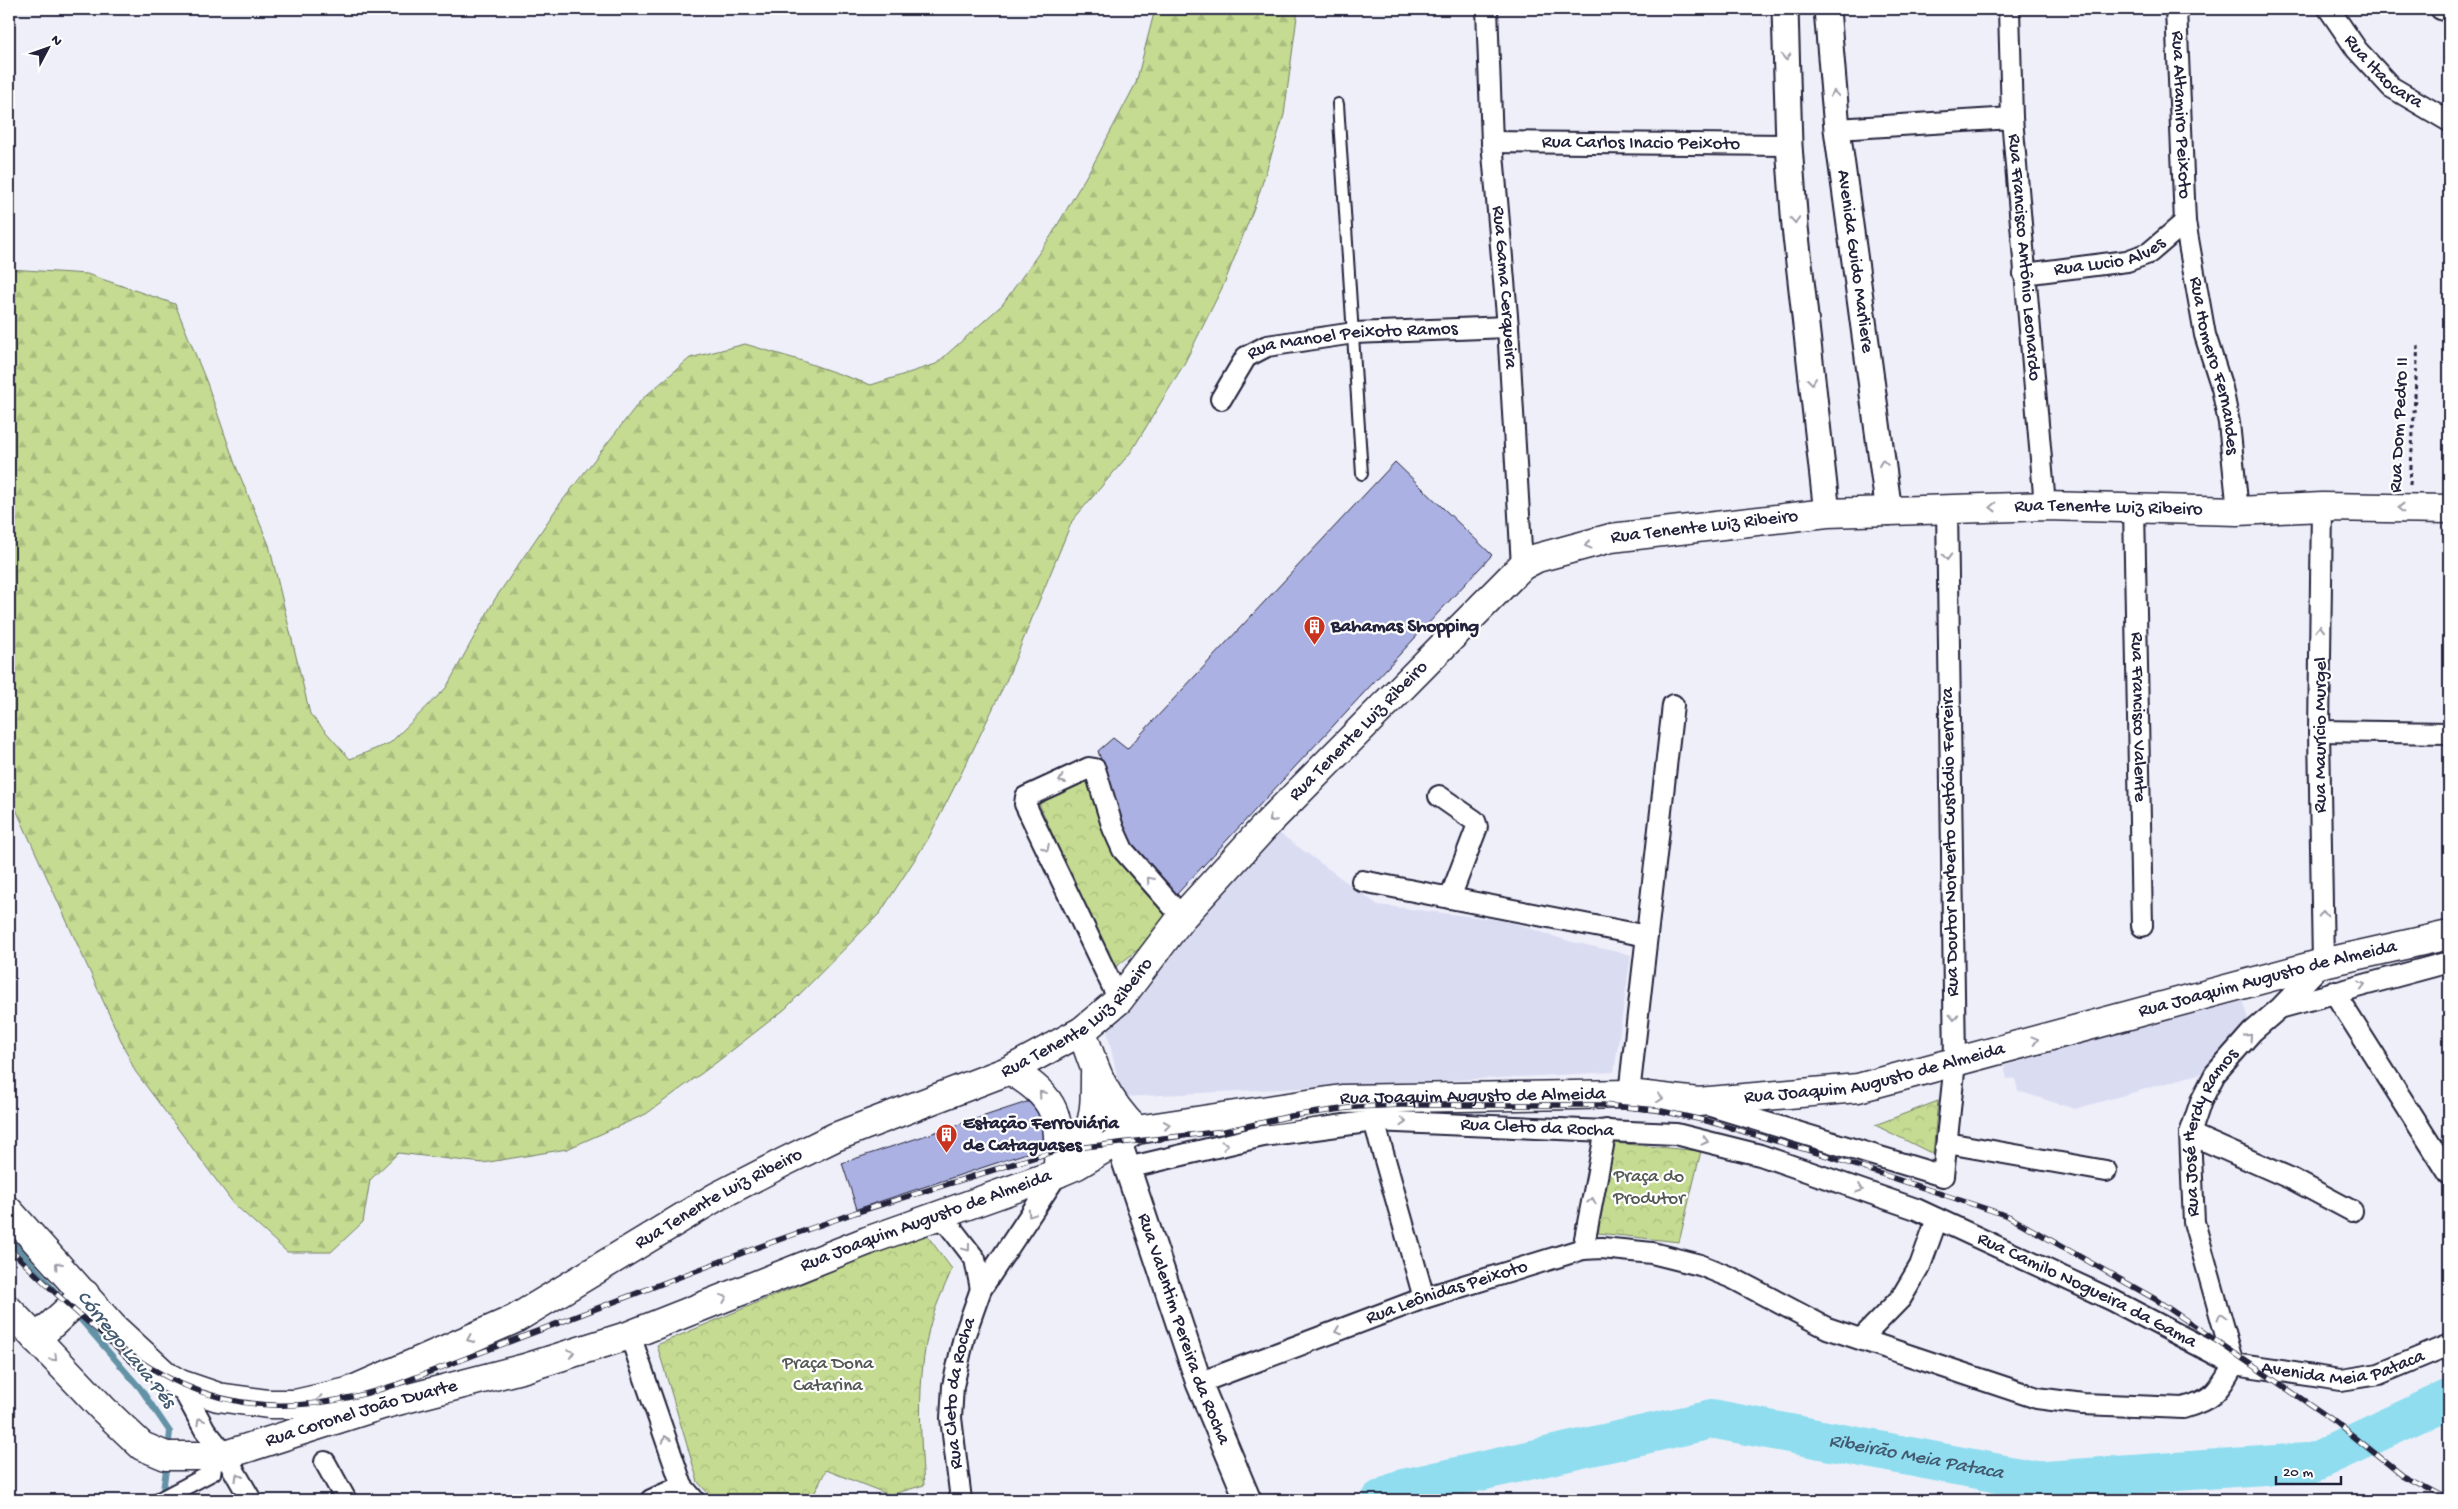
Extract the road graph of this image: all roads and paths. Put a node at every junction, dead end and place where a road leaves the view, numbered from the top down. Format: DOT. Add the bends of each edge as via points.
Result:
graph roads {
  1 [pos="1487,9"];
  2 [pos="1784,9"];
  3 [pos="1827,9"];
  4 [pos="2009,9"];
  5 [pos="2176,9"];
  6 [pos="2328,9"];
  7 [pos="2441,9"];
  8 [pos="2449,11"];
  9 [pos="1338,104"];
  10 [pos="2012,118"];
  11 [pos="2449,121"];
  12 [pos="1837,129"];
  13 [pos="1492,142"];
  14 [pos="1789,145"];
  15 [pos="2185,222"];
  16 [pos="2024,274"];
  17 [pos="1508,327"];
  18 [pos="1354,333"];
  19 [pos="2418,343"];
  20 [pos="1221,399"];
  21 [pos="1362,474"];
  22 [pos="2045,506"];
  23 [pos="2322,507"];
  24 [pos="1947,508"];
  25 [pos="2134,508"];
  26 [pos="2409,509"];
  27 [pos="2449,509"];
  28 [pos="2238,511"];
  29 [pos="1890,512"];
  30 [pos="1826,513"];
  31 [pos="1522,566"];
  32 [pos="1673,705"];
  33 [pos="2320,731"];
  34 [pos="2449,733"];
  35 [pos="1439,796"];
  36 [pos="1362,881"];
  37 [pos="1450,898"];
  38 [pos="1182,916"];
  39 [pos="2142,926"];
  40 [pos="2449,935"];
  41 [pos="1647,936"];
  42 [pos="2449,962"];
  43 [pos="2323,963"];
  44 [pos="2334,992"];
  45 [pos="1119,1000"];
  46 [pos="2281,1008"];
  47 [pos="1082,1031"];
  48 [pos="1955,1062"];
  49 [pos="1010,1070"];
  50 [pos="1095,1072"];
  51 [pos="1629,1094"];
  52 [pos="1698,1102"];
  53 [pos="1374,1121"];
  54 [pos="1606,1130"];
  55 [pos="2190,1134"];
  56 [pos="1946,1143"];
  57 [pos="1126,1149"];
  58 [pos="2106,1171"];
  59 [pos="1058,1173"];
  60 [pos="2449,1174"];
  61 [pos="2352,1210"];
  62 [pos="9,1211"];
  63 [pos="935,1218"];
  64 [pos="1937,1220"];
  65 [pos="1583,1249"];
  66 [pos="981,1289"];
  67 [pos="85,1294"];
  68 [pos="1424,1298"];
  69 [pos="9,1310"];
  70 [pos="515,1319"];
  71 [pos="630,1335"];
  72 [pos="36,1339"];
  73 [pos="1861,1339"];
  74 [pos="2449,1345"];
  75 [pos="2234,1364"];
  76 [pos="525,1368"];
  77 [pos="1199,1383"];
  78 [pos="180,1384"];
  79 [pos="212,1456"];
  80 [pos="325,1462"];
  81 [pos="688,1493"];
  82 [pos="1246,1499"];
  83 [pos="160,1500"];
  84 [pos="251,1500"];
  85 [pos="346,1500"];
  86 [pos="651,1500"];
  87 [pos="961,1500"];
  1 -- 13 [label="street, Rua Gama Cerqueira"];
  2 -- 14 [label="street, one-way"];
  12 -- 3 [label="street, Avenida Guido Marliere, one-way"];
  4 -- 10 [label="street, Rua Francisco Antônio Leonardo"];
  5 -- 15 [label="street, Rua Altamiro Peixoto"];
  6 -- 11 [label="street, Rua Itaocara" via="2357,50 2391,87"];
  7 -- 8 [label="street"];
  9 -- 18 [label="lane"];
  10 -- 12 [label="street"];
  10 -- 16 [label="street, Rua Francisco Antônio Leonardo"];
  29 -- 12 [label="street, Avenida Guido Marliere, one-way"];
  13 -- 14 [label="street, Rua Carlos Inacio Peixoto"];
  13 -- 17 [label="street, Rua Gama Cerqueira"];
  14 -- 30 [label="street, one-way"];
  15 -- 16 [label="street, Rua Lucio Alves" via="2148,254 2127,261"];
  15 -- 28 [label="street, Rua Homero Fernandes" via="2205,335 2229,423"];
  16 -- 22 [label="street, Rua Francisco Antônio Leonardo"];
  17 -- 18 [label="street, Rua Manoel Peixoto Ramos"];
  17 -- 31 [label="street, Rua Gama Cerqueira"];
  18 -- 20 [label="street, Rua Manoel Peixoto Ramos" via="1257,350 1246,357"];
  18 -- 21 [label="lane"];
  19 -- 26 [label="path, Rua Dom Pedro II"];
  22 -- 24 [label="main road, Rua Tenente Luiz Ribeiro, one-way"];
  22 -- 25 [label="main road, Rua Tenente Luiz Ribeiro"];
  26 -- 23 [label="main road, Rua Tenente Luiz Ribeiro, one-way"];
  23 -- 28 [label="main road, Rua Tenente Luiz Ribeiro"];
  33 -- 23 [label="street, Rua Maurício Murgel, one-way"];
  24 -- 29 [label="main road, Rua Tenente Luiz Ribeiro"];
  24 -- 48 [label="street, Rua Doutor Norberto Custódio Ferreira, one-way"];
  25 -- 28 [label="main road, Rua Tenente Luiz Ribeiro"];
  25 -- 39 [label="street, Rua Francisco Valente"];
  26 -- 27 [label="main road, Rua Tenente Luiz Ribeiro"];
  29 -- 30 [label="main road, Rua Tenente Luiz Ribeiro"];
  30 -- 31 [label="main road, Rua Tenente Luiz Ribeiro, one-way" via="1611,538 1536,558"];
  31 -- 38 [label="main road, Rua Tenente Luiz Ribeiro, one-way" via="1267,824"];
  32 -- 41 [label="street"];
  33 -- 34 [label="street"];
  43 -- 33 [label="street, Rua Maurício Murgel, one-way"];
  35 -- 37 [label="street" via="1475,821 1478,827"];
  36 -- 37 [label="street"];
  37 -- 41 [label="street"];
  38 -- 45 [label="main road, Rua Tenente Luiz Ribeiro"];
  38 -- 45 [label="street, one-way" via="1123,850 1095,769 1089,768 1026,797 1025,804"];
  40 -- 43 [label="main road, Rua Joaquim Augusto de Almeida"];
  41 -- 51 [label="street"];
  44 -- 42 [label="street, one-way"];
  43 -- 46 [label="street, Rua José Herdy Ramos"];
  48 -- 43 [label="main road, Rua Joaquim Augusto de Almeida, one-way"];
  44 -- 46 [label="street"];
  44 -- 60 [label="street"];
  45 -- 47 [label="main road, Rua Tenente Luiz Ribeiro"];
  55 -- 46 [label="street, Rua José Herdy Ramos, one-way" via="2201,1101 2215,1074 2252,1032"];
  47 -- 49 [label="main road, Rua Tenente Luiz Ribeiro"];
  47 -- 50 [label="main road"];
  48 -- 52 [label="main road, Rua Joaquim Augusto de Almeida" via="1858,1088"];
  48 -- 56 [label="street, Rua Doutor Norberto Custódio Ferreira"];
  59 -- 49 [label="main road, one-way" via="1057,1125 1051,1104 1034,1085"];
  49 -- 70 [label="main road, Rua Tenente Luiz Ribeiro" via="836,1137 784,1162 716,1197"];
  50 -- 57 [label="main road" via="1124,1117"];
  50 -- 59 [label="main road" via="1095,1110 1088,1132"];
  51 -- 52 [label="main road, Rua Joaquim Augusto de Almeida, one-way"];
  57 -- 51 [label="main road, Rua Joaquim Augusto de Almeida, one-way" via="1342,1099"];
  52 -- 56 [label="street, Rua Doutor Norberto Custódio Ferreira" via="1943,1176"];
  53 -- 54 [label="street, Rua Cleto da Rocha, one-way"];
  57 -- 53 [label="street, Rua Cleto da Rocha, one-way"];
  53 -- 68 [label="street"];
  54 -- 64 [label="street, Rua Cleto da Rocha, one-way" via="1676,1134 1760,1155 1916,1209"];
  65 -- 54 [label="street, one-way"];
  55 -- 61 [label="street" via="2292,1178"];
  75 -- 55 [label="street, Rua José Herdy Ramos, one-way" via="2194,1222"];
  56 -- 58 [label="street"];
  57 -- 59 [label="main road, Rua Joaquim Augusto de Almeida"];
  57 -- 77 [label="street, Rua Valentim Pereira da Rocha"];
  59 -- 63 [label="main road, Rua Joaquim Augusto de Almeida"];
  59 -- 66 [label="street, Rua Cleto da Rocha, one-way"];
  67 -- 62 [label="main road, Rua Coronel João Duarte, one-way"];
  63 -- 66 [label="street, one-way" via="948,1224 975,1259"];
  71 -- 63 [label="main road, Rua Joaquim Augusto de Almeida, one-way" via="784,1273"];
  64 -- 73 [label="street" via="1920,1266 1901,1298"];
  64 -- 75 [label="street, Rua Camilo Nogueira da Gama" via="2112,1300"];
  65 -- 68 [label="street, Rua Leônidas Peixoto"];
  65 -- 73 [label="street, Rua Leônidas Peixoto" via="1652,1253 1700,1265 1732,1278 1826,1328"];
  66 -- 87 [label="street, Rua Cleto da Rocha" via="964,1337 952,1386 951,1418"];
  67 -- 72 [label="main road"];
  67 -- 78 [label="main road, Rua Coronel João Duarte" via="114,1328 166,1376"];
  68 -- 77 [label="street, Rua Leônidas Peixoto, one-way"];
  69 -- 72 [label="main road, Rua Coronel João Duarte"];
  70 -- 78 [label="main road, Rua Coronel João Duarte, one-way" via="348,1392 318,1400 268,1404 218,1397"];
  76 -- 71 [label="main road, Rua Joaquim Augusto de Almeida, one-way"];
  81 -- 71 [label="street, one-way"];
  72 -- 79 [label="main road, Rua Coronel João Duarte, one-way" via="142,1446 166,1456"];
  73 -- 75 [label="street, Rua Leônidas Peixoto" via="2037,1398 2083,1404 2183,1408 2198,1404 2218,1391"];
  74 -- 75 [label="street, Avenida Meia Pataca" via="2379,1374 2341,1380"];
  76 -- 79 [label="main road, Rua Coronel João Duarte" via="382,1405"];
  77 -- 82 [label="street, Rua Valentim Pereira da Rocha"];
  79 -- 78 [label="street, one-way" via="205,1430"];
  79 -- 83 [label="street" via="213,1472"];
  84 -- 79 [label="street, one-way"];
  80 -- 85 [label="street"];
  81 -- 86 [label="street"];
}
